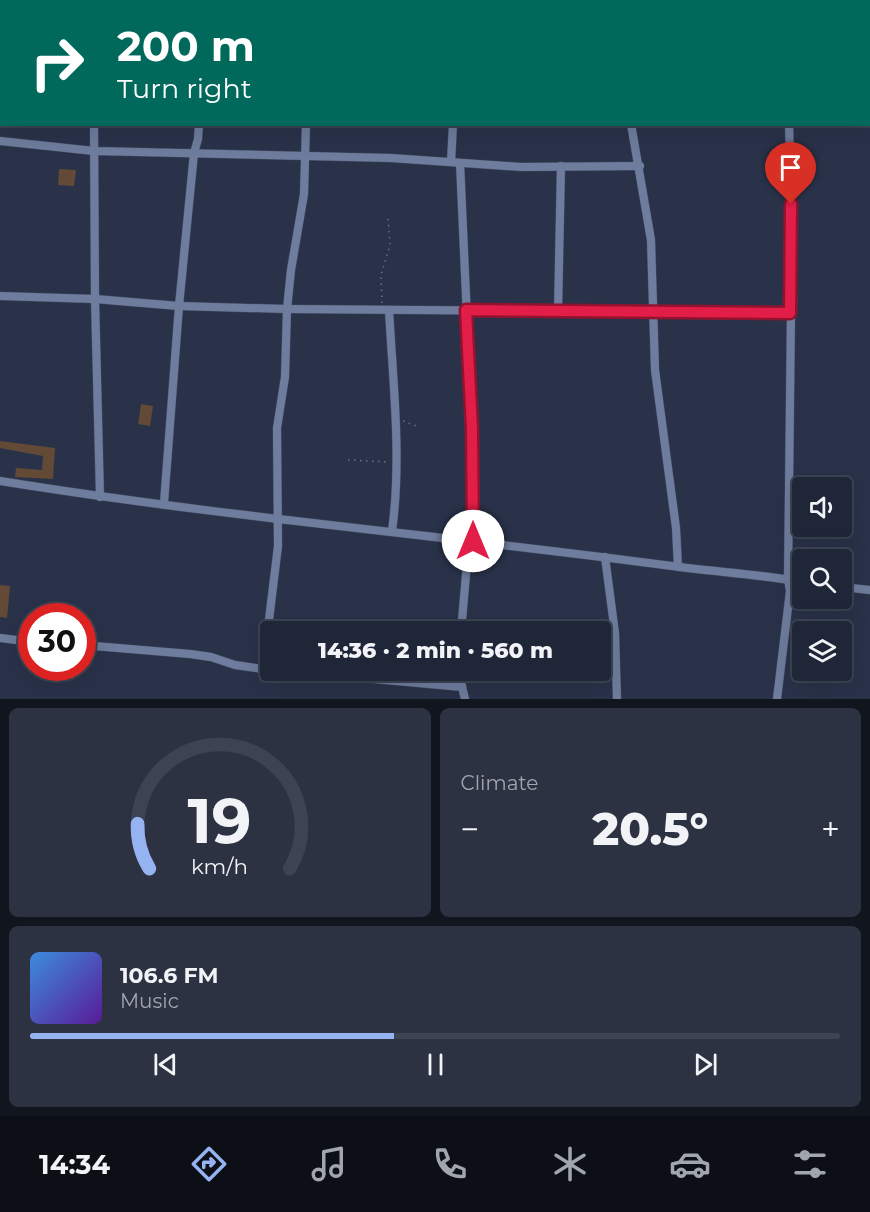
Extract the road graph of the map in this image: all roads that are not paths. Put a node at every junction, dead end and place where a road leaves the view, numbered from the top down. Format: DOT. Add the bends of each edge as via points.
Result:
graph roads {
  1 [pos="94,126"];
  2 [pos="199,126"];
  3 [pos="306,126"];
  4 [pos="453,126"];
  5 [pos="631,126"];
  6 [pos="789,126"];
  7 [pos="0,141"];
  8 [pos="94,151"];
  9 [pos="194,153"];
  10 [pos="306,156"];
  11 [pos="455,162"];
  12 [pos="561,166"];
  13 [pos="640,166"];
  14 [pos="0,296"];
  15 [pos="95,299"];
  16 [pos="179,306"];
  17 [pos="287,309"];
  18 [pos="386,310"];
  19 [pos="466,310"];
  20 [pos="558,312"];
  21 [pos="654,313"];
  22 [pos="790,313"];
  23 [pos="0,481"];
  24 [pos="100,497"];
  25 [pos="164,503"];
  26 [pos="278,519"];
  27 [pos="392,531"];
  28 [pos="471,540"];
  29 [pos="605,557"];
  30 [pos="678,567"];
  31 [pos="788,579"];
  32 [pos="792,580"];
  33 [pos="852,588"];
  34 [pos="870,590"];
  35 [pos="271,621"];
  36 [pos="462,621"];
  37 [pos="0,638"];
  38 [pos="18,640"];
  39 [pos="96,646"];
  40 [pos="260,668"];
  41 [pos="396,681"];
  42 [pos="461,681"];
  43 [pos="462,687"];
  44 [pos="465,699"];
  45 [pos="617,699"];
  46 [pos="777,699"];
  1 -- 8 [label="street"];
  2 -- 9 [label="street"];
  3 -- 10 [label="street"];
  4 -- 11 [label="street"];
  5 -- 13 [label="street"];
  6 -- 22 [label="street"];
  7 -- 8 [label="street"];
  8 -- 9 [label="street"];
  8 -- 15 [label="street"];
  9 -- 10 [label="street"];
  9 -- 16 [label="street"];
  10 -- 11 [label="street"];
  10 -- 17 [label="street"];
  11 -- 12 [label="street"];
  11 -- 19 [label="street"];
  12 -- 13 [label="street"];
  12 -- 20 [label="street"];
  13 -- 21 [label="street" via="651,240"];
  14 -- 15 [label="street"];
  15 -- 16 [label="street"];
  15 -- 24 [label="street"];
  16 -- 17 [label="street"];
  16 -- 25 [label="street"];
  17 -- 18 [label="street"];
  17 -- 26 [label="street" via="285,377 276,438"];
  18 -- 19 [label="street"];
  18 -- 27 [label="street" via="397,420"];
  19 -- 20 [label="street"];
  19 -- 28 [label="street" via="472,429"];
  20 -- 21 [label="street"];
  21 -- 22 [label="street"];
  21 -- 30 [label="street" via="655,370"];
  22 -- 31 [label="street"];
  23 -- 24 [label="street"];
  24 -- 25 [label="street"];
  25 -- 26 [label="street"];
  26 -- 27 [label="street"];
  26 -- 35 [label="street"];
  27 -- 28 [label="street"];
  28 -- 29 [label="street"];
  28 -- 36 [label="street"];
  29 -- 30 [label="street"];
  29 -- 45 [label="street" via="615,633"];
  30 -- 31 [label="street"];
  31 -- 32 [label="street"];
  31 -- 46 [label="street" via="790,603"];
  33 -- 34 [label="street"];
  37 -- 38 [label="street"];
  39 -- 40 [label="street" via="179,652"];
  41 -- 43 [label="street"];
  42 -- 43 [label="street"];
  43 -- 44 [label="street"];
}
